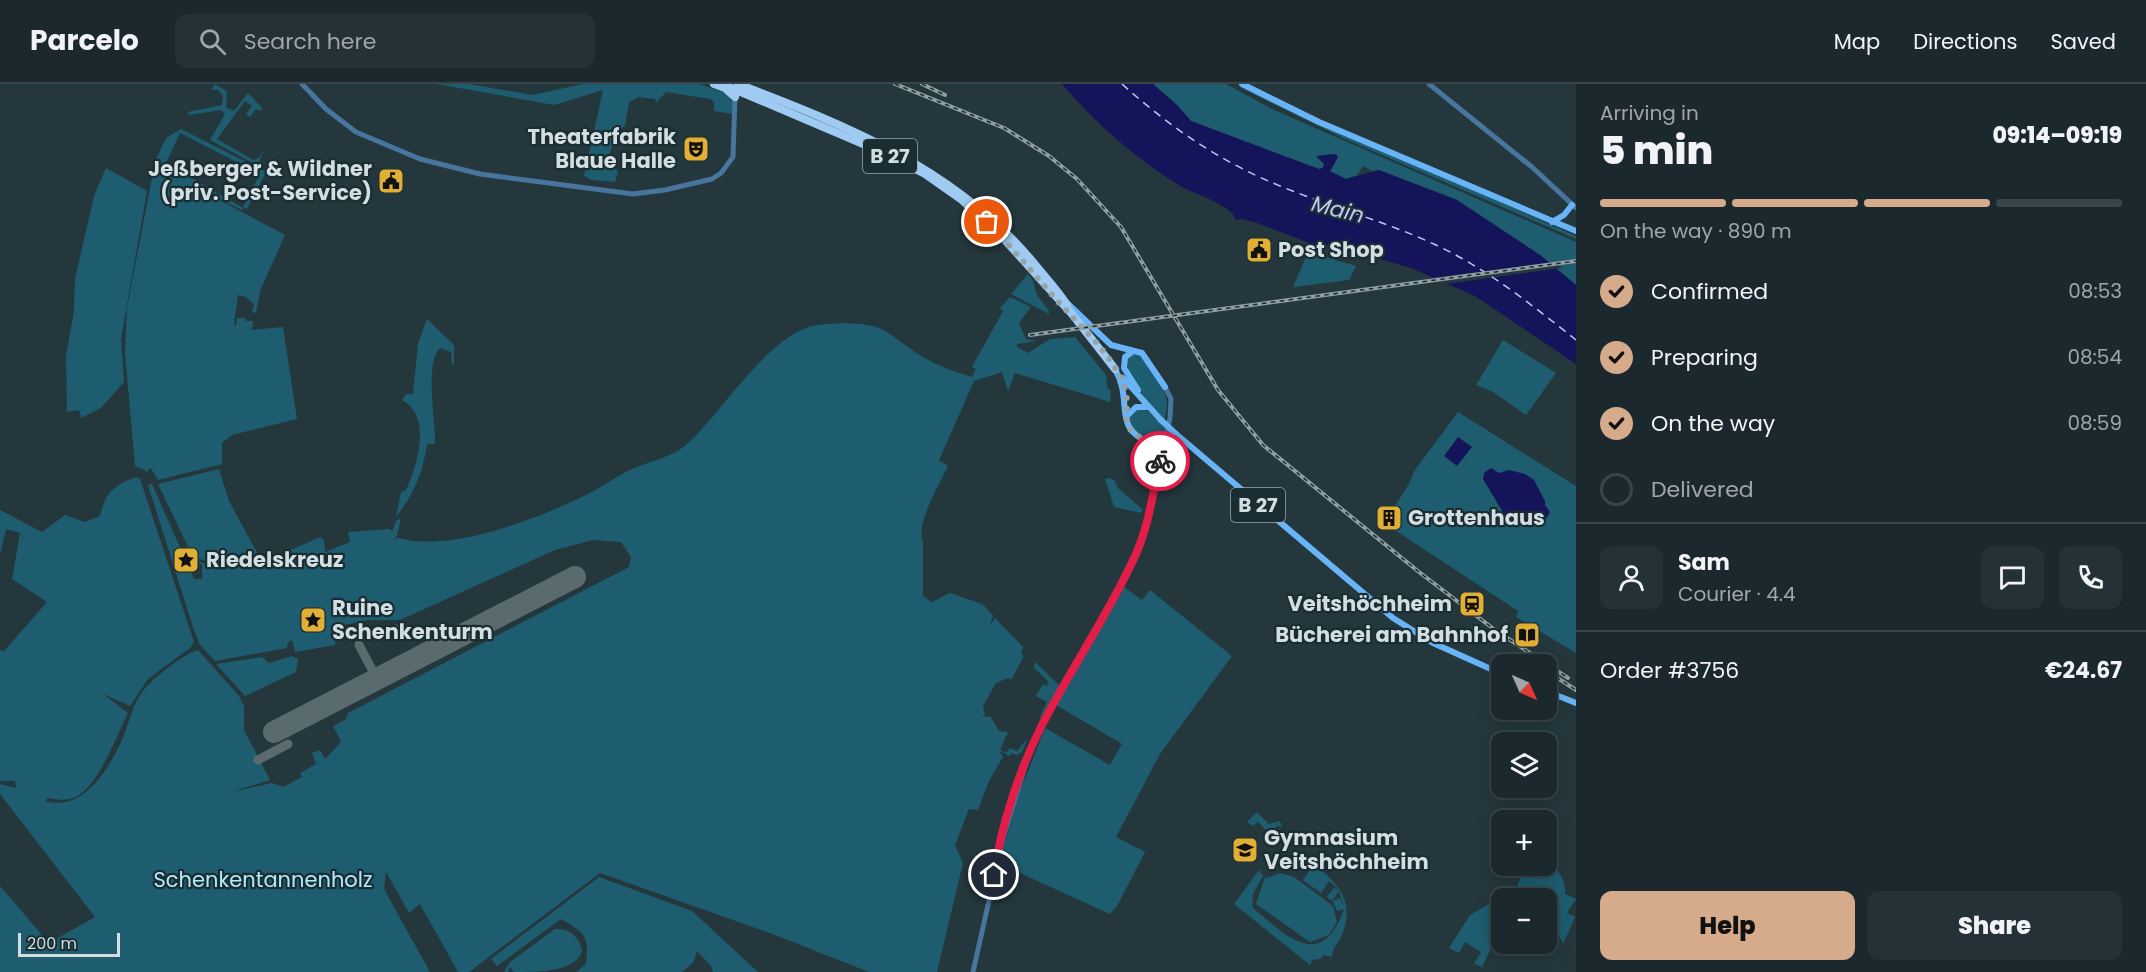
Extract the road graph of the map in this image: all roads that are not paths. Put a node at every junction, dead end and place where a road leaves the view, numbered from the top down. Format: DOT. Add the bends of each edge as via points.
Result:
graph roads {
  1 [pos="302,84"];
  2 [pos="714,84"];
  3 [pos="722,84"];
  4 [pos="738,84"];
  5 [pos="1242,84"];
  6 [pos="1429,84"];
  7 [pos="735,97"];
  8 [pos="1574,206"];
  9 [pos="1564,215"];
  10 [pos="1552,222"];
  11 [pos="1568,227"];
  12 [pos="1576,231"];
  13 [pos="1062,298"];
  14 [pos="1072,314"];
  15 [pos="1132,352"];
  16 [pos="1115,369"];
  17 [pos="1165,387"];
  18 [pos="1143,401"];
  19 [pos="1148,407"];
  20 [pos="1126,420"];
  21 [pos="1150,443"];
  22 [pos="1164,446"];
  23 [pos="1491,669"];
  24 [pos="1557,695"];
  25 [pos="1576,703"];
  26 [pos="973,972"];
  1 -- 7 [label="street" via="326,110 356,132 420,159 480,174 633,194 712,179 721,173 733,157"];
  2 -- 7 [label="highway"];
  3 -- 14 [label="highway, B 27" via="925,174 987,222"];
  4 -- 13 [label="highway, B 27" via="885,146 926,168 996,222"];
  5 -- 10 [label="main road" via="1329,127"];
  6 -- 8 [label="street"];
  8 -- 9 [label="main road"];
  9 -- 10 [label="main road"];
  9 -- 11 [label="main road"];
  10 -- 11 [label="main road"];
  11 -- 12 [label="main road"];
  13 -- 14 [label="highway, B 27"];
  13 -- 15 [label="main road" via="1111,345"];
  14 -- 16 [label="highway, B 27"];
  15 -- 17 [label="main road" via="1146,357"];
  15 -- 18 [label="main road" via="1125,357 1124,368"];
  16 -- 18 [label="main road, B 27"];
  16 -- 20 [label="main road" via="1125,390"];
  17 -- 22 [label="street" via="1171,399"];
  18 -- 19 [label="main road, B 27"];
  19 -- 20 [label="main road" via="1132,408"];
  19 -- 23 [label="main road, B 27, bridge" via="1369,600 1413,632"];
  20 -- 21 [label="main road" via="1130,432"];
  21 -- 22 [label="street"];
  22 -- 26 [label="street" via="1136,553 1028,757 1000,846"];
  24 -- 25 [label="main road"];
}
